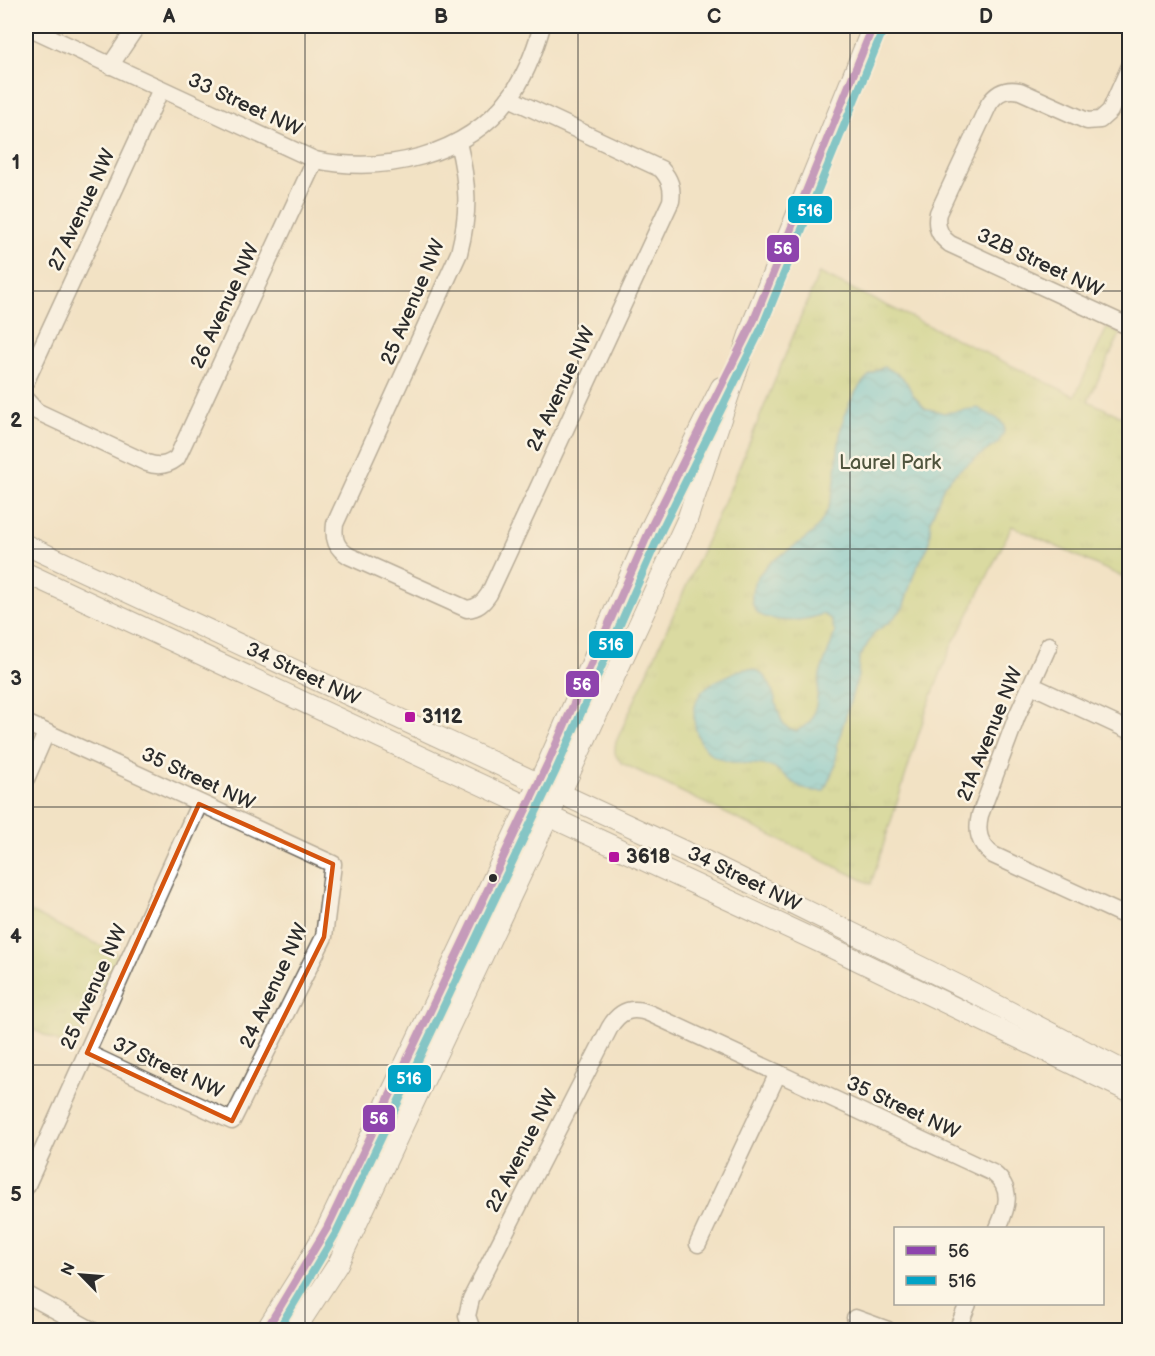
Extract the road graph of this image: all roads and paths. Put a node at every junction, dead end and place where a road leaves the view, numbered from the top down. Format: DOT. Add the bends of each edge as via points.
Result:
graph roads {
  1 [pos="26,26"];
  2 [pos="137,26"];
  3 [pos="542,26"];
  4 [pos="873,26"];
  5 [pos="110,66"];
  6 [pos="1130,66"];
  7 [pos="161,89"];
  8 [pos="509,98"];
  9 [pos="458,142"];
  10 [pos="315,159"];
  11 [pos="754,320"];
  12 [pos="1130,327"];
  13 [pos="26,381"];
  14 [pos="26,400"];
  15 [pos="26,545"];
  16 [pos="26,573"];
  17 [pos="474,609"];
  18 [pos="1049,645"];
  19 [pos="1031,685"];
  20 [pos="26,723"];
  21 [pos="1130,731"];
  22 [pos="46,733"];
  23 [pos="26,778"];
  24 [pos="538,783"];
  25 [pos="560,793"];
  26 [pos="200,804"];
  27 [pos="527,806"];
  28 [pos="548,816"];
  29 [pos="333,864"];
  30 [pos="1130,918"];
  31 [pos="625,1011"];
  32 [pos="87,1053"];
  33 [pos="778,1073"];
  34 [pos="1130,1074"];
  35 [pos="1130,1092"];
  36 [pos="232,1120"];
  37 [pos="26,1187"];
  38 [pos="998,1227"];
  39 [pos="698,1244"];
  40 [pos="26,1294"];
  41 [pos="968,1305"];
  42 [pos="855,1318"];
  43 [pos="470,1323"];
  44 [pos="92,1330"];
  45 [pos="266,1330"];
  46 [pos="295,1330"];
  47 [pos="888,1330"];
  48 [pos="957,1330"];
  1 -- 5 [label="street, 33 Street NW"];
  2 -- 5 [label="street"];
  3 -- 8 [label="street" via="534,52"];
  4 -- 11 [label="main road"];
  5 -- 7 [label="street, 33 Street NW"];
  6 -- 12 [label="street, 32B Street NW" via="1110,111 1100,120 1087,121 1020,91 1000,92 989,104 936,222 950,244"];
  7 -- 10 [label="street, 33 Street NW"];
  7 -- 13 [label="street, 27 Avenue NW"];
  8 -- 9 [label="street" via="487,121"];
  8 -- 17 [label="street, 24 Avenue NW" via="661,169 670,180 672,193 489,594"];
  9 -- 10 [label="street, 33 Street NW" via="418,158 385,164 351,165"];
  9 -- 17 [label="street, 25 Avenue NW" via="468,199 459,253 335,524 335,542 349,556 457,606"];
  10 -- 14 [label="street, 26 Avenue NW" via="177,458 160,466 147,463 36,411"];
  11 -- 24 [label="main road" via="652,525"];
  11 -- 25 [label="main road" via="687,520"];
  15 -- 24 [label="main road, 34 Street NW"];
  16 -- 27 [label="main road, 34 Street NW"];
  18 -- 19 [label="street, 21A Avenue NW"];
  19 -- 21 [label="street"];
  19 -- 30 [label="street, 21A Avenue NW" via="980,815 980,840 993,855"];
  20 -- 22 [label="street, 35 Street NW"];
  22 -- 23 [label="street"];
  22 -- 26 [label="street, 35 Street NW"];
  24 -- 25 [label="main road, 34 Street NW"];
  24 -- 27 [label="main road"];
  25 -- 28 [label="main road"];
  25 -- 34 [label="main road, 34 Street NW" via="790,901"];
  26 -- 29 [label="street, 35 Street NW"];
  26 -- 32 [label="street, 25 Avenue NW"];
  27 -- 28 [label="main road, 34 Street NW"];
  27 -- 45 [label="main road" via="327,1228"];
  28 -- 35 [label="main road, 34 Street NW"];
  28 -- 46 [label="main road" via="338,1264"];
  29 -- 36 [label="street, 24 Avenue NW" via="324,937"];
  31 -- 33 [label="street, 35 Street NW" via="637,1009 651,1014"];
  31 -- 43 [label="street, 22 Avenue NW" via="610,1027 471,1299"];
  32 -- 36 [label="street, 37 Street NW"];
  32 -- 37 [label="street, 25 Avenue NW"];
  33 -- 38 [label="street, 35 Street NW" via="998,1176 1006,1186 1008,1200"];
  33 -- 39 [label="street"];
  40 -- 44 [label="street"];
  41 -- 48 [label="street"];
  42 -- 47 [label="street"];
}
